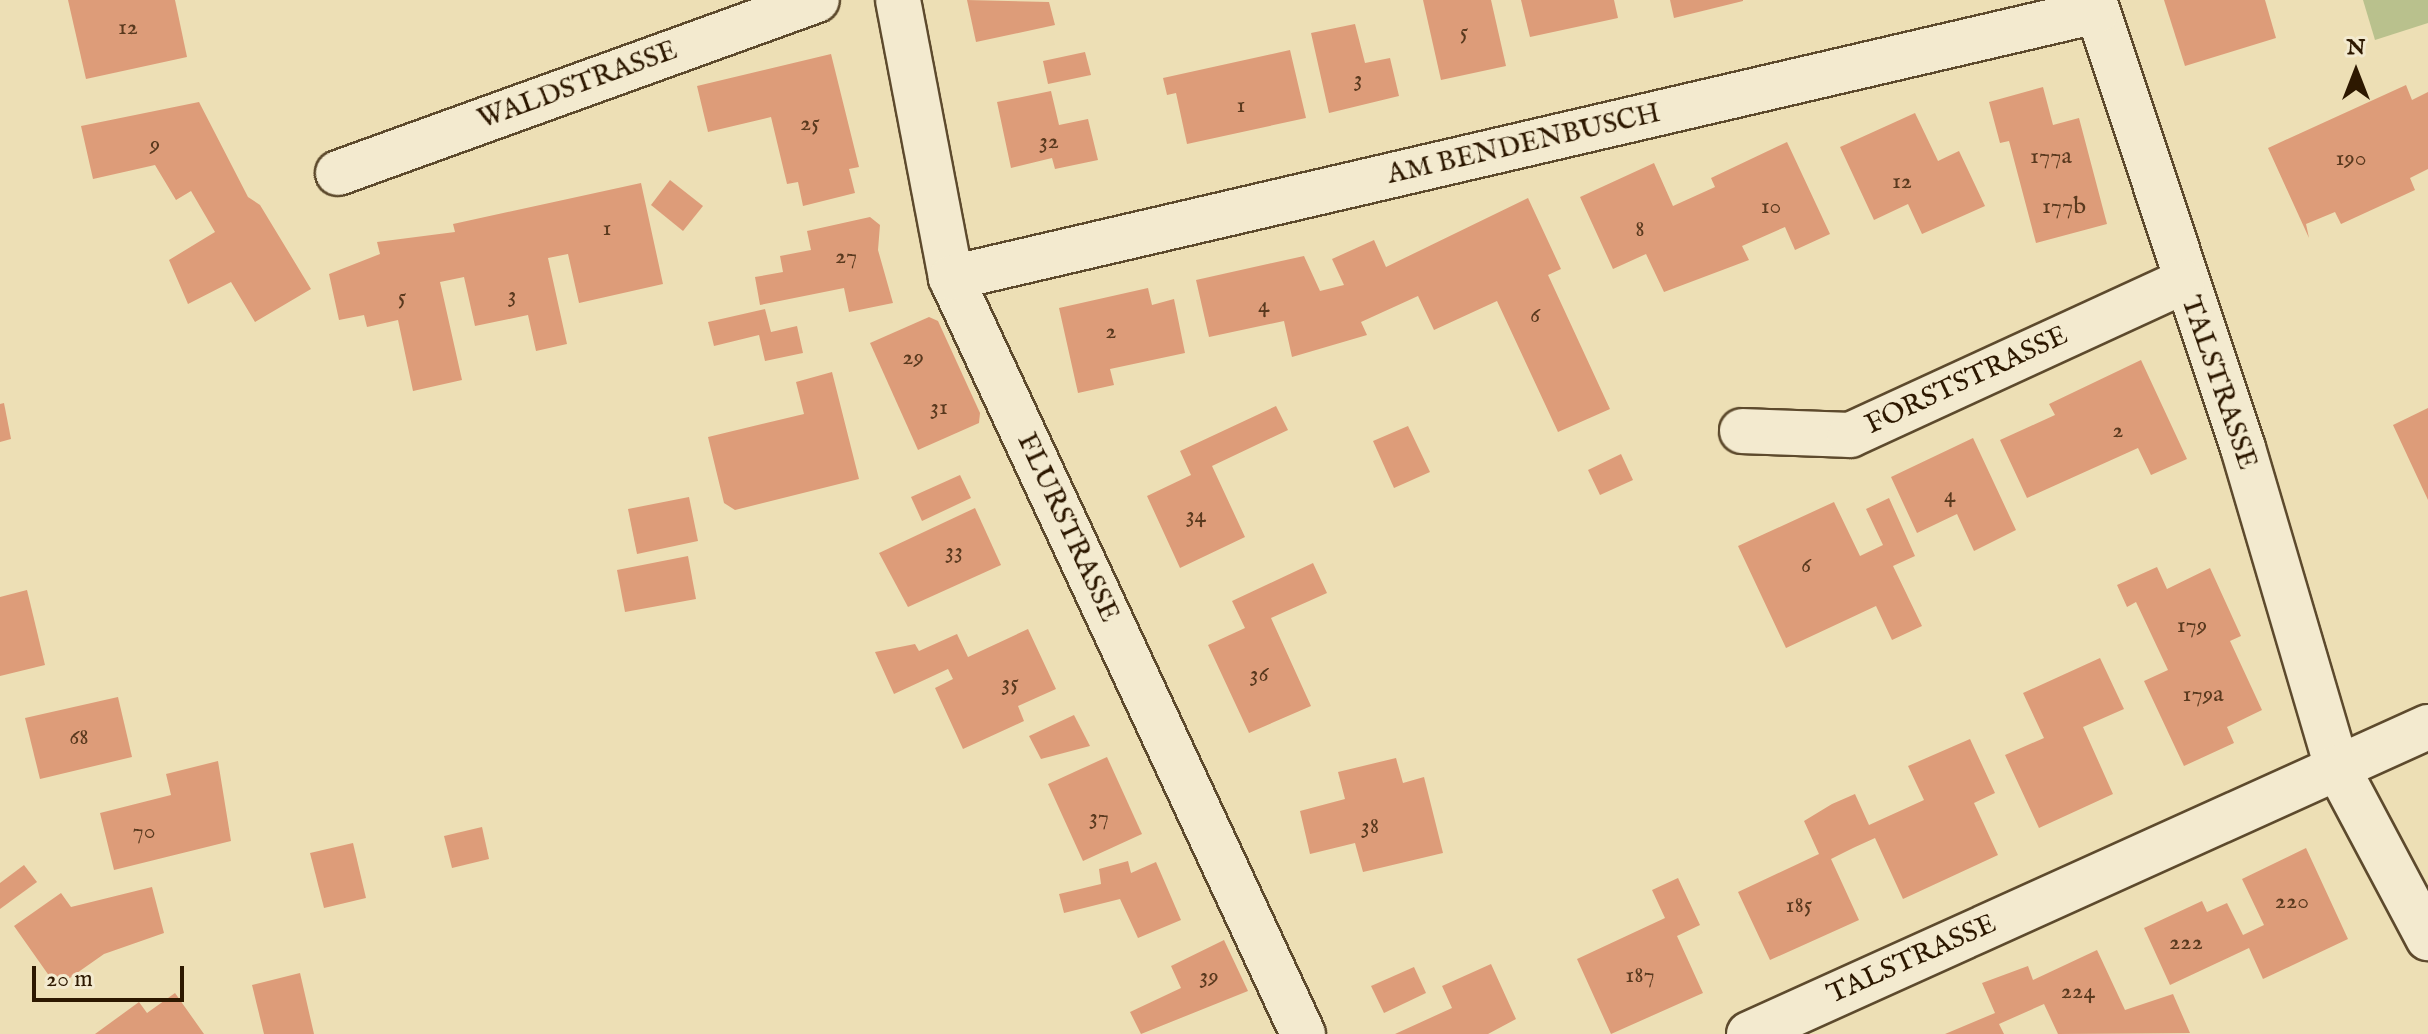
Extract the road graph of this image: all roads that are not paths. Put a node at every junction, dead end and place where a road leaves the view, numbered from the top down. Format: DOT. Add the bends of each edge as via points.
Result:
graph roads {
  1 [pos="817,0"];
  2 [pos="898,0"];
  3 [pos="2096,6"];
  4 [pos="338,173"];
  5 [pos="951,278"];
  6 [pos="2183,282"];
  7 [pos="1742,431"];
  8 [pos="2428,727"];
  9 [pos="2337,767"];
  10 [pos="2428,938"];
  11 [pos="1303,1034"];
  12 [pos="1749,1034"];
  1 -- 4 [label="street, WALDSTRASSE"];
  2 -- 5 [label="street, FLURSTRASSE"];
  3 -- 5 [label="street, AM BENDENBUSCH"];
  3 -- 6 [label="street, TALSTRASSE"];
  5 -- 11 [label="street, FLURSTRASSE"];
  6 -- 7 [label="street, FORSTSTRASSE" via="1850,435"];
  6 -- 9 [label="street, TALSTRASSE" via="2243,448"];
  8 -- 9 [label="street"];
  9 -- 10 [label="street, TALSTRASSE"];
  9 -- 12 [label="street, TALSTRASSE"];
}
